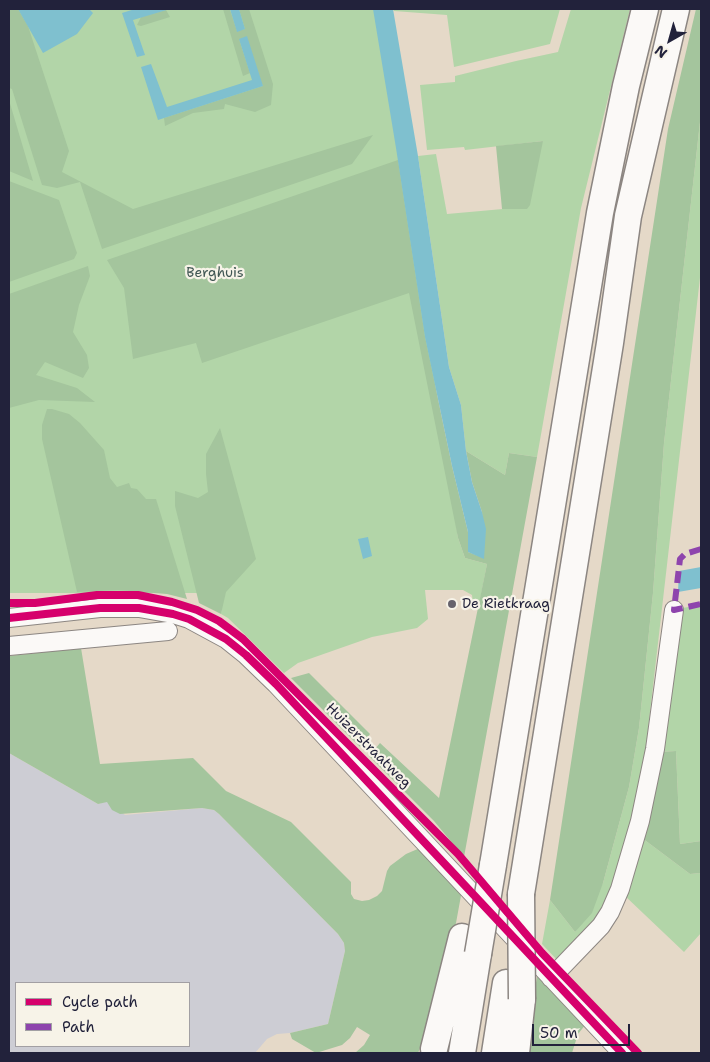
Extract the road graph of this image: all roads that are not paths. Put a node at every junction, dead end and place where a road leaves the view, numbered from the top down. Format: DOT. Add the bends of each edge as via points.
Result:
graph roads {
  1 [pos="645,9"];
  2 [pos="676,9"];
  3 [pos="674,610"];
  4 [pos="62,613"];
  5 [pos="9,618"];
  6 [pos="168,631"];
  7 [pos="66,639"];
  8 [pos="9,646"];
  9 [pos="470,946"];
  10 [pos="550,978"];
  11 [pos="514,991"];
  12 [pos="434,1049"];
  13 [pos="462,1053"];
  14 [pos="495,1053"];
  15 [pos="516,1053"];
  16 [pos="622,1053"];
  1 -- 9 [label="highway, bridge" via="600,213 493,865"];
  2 -- 11 [label="highway, bridge" via="628,216 521,894"];
  3 -- 10 [label="street" via="655,749 640,821 620,889 601,926"];
  4 -- 5 [label="street, Huizerstraatweg"];
  4 -- 7 [label="street"];
  4 -- 10 [label="street, Huizerstraatweg" via="100,608 158,611 189,619 226,639 276,684"];
  6 -- 7 [label="street"];
  7 -- 8 [label="street"];
  9 -- 12 [label="highway"];
  9 -- 13 [label="highway"];
  10 -- 16 [label="street, Huizerstraatweg"];
  11 -- 14 [label="highway"];
  11 -- 15 [label="highway"];
}
